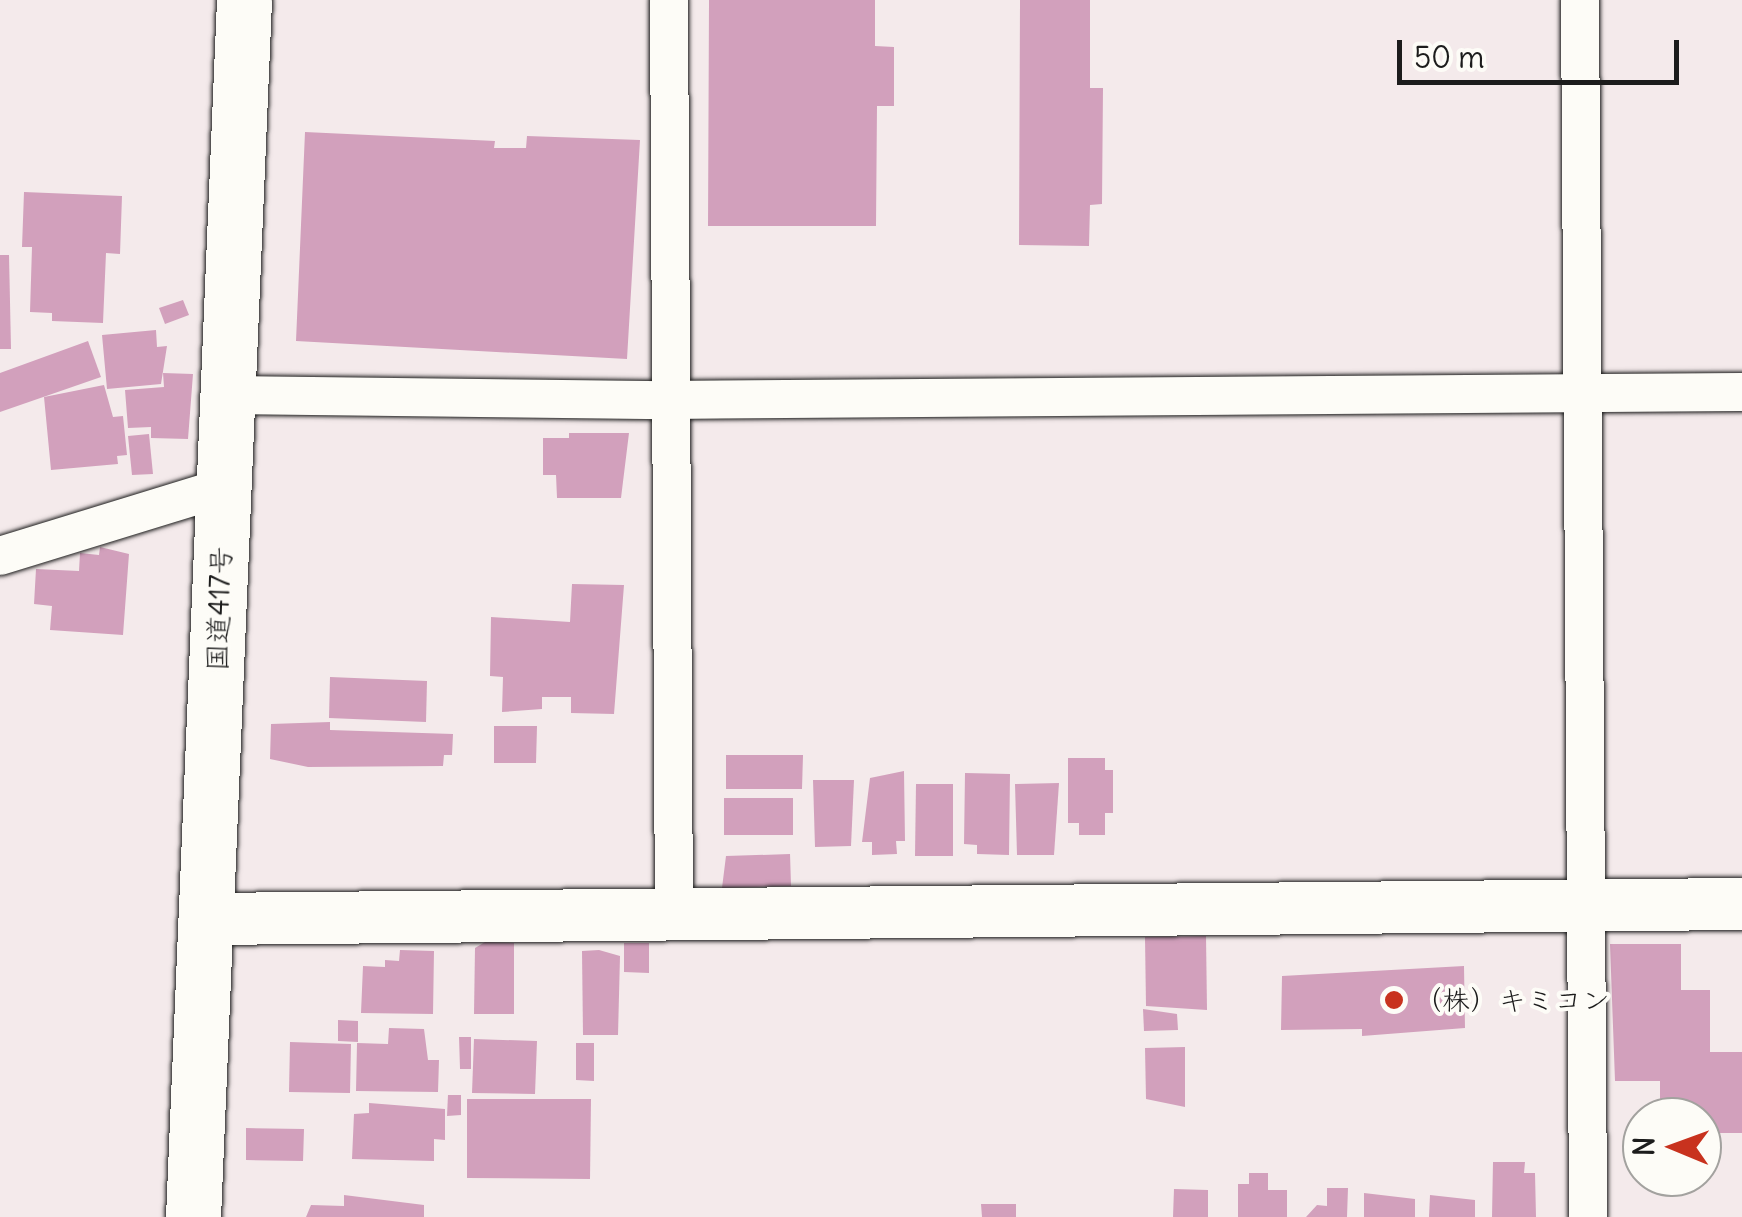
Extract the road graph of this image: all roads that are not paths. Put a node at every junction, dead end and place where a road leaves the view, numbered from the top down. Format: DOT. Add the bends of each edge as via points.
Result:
graph roads {
  1 [pos="244,0"];
  2 [pos="670,0"];
  3 [pos="1580,0"];
  4 [pos="1581,392"];
  5 [pos="1742,392"];
  6 [pos="228,396"];
  7 [pos="667,400"];
  8 [pos="224,487"];
  9 [pos="0,556"];
  10 [pos="1742,904"];
  11 [pos="1584,905"];
  12 [pos="674,916"];
  13 [pos="206,919"];
  14 [pos="193,1217"];
  15 [pos="1588,1217"];
  1 -- 6 [label="highway, 国道417号"];
  2 -- 7 [label="street"];
  3 -- 4 [label="street"];
  4 -- 5 [label="street"];
  4 -- 7 [label="street"];
  4 -- 11 [label="street"];
  6 -- 7 [label="street"];
  6 -- 8 [label="highway, 国道417号"];
  7 -- 12 [label="street"];
  8 -- 9 [label="street"];
  8 -- 13 [label="highway, 国道417号"];
  10 -- 11 [label="street"];
  11 -- 12 [label="street"];
  11 -- 15 [label="street"];
  12 -- 13 [label="street"];
  13 -- 14 [label="highway, 国道417号"];
}
